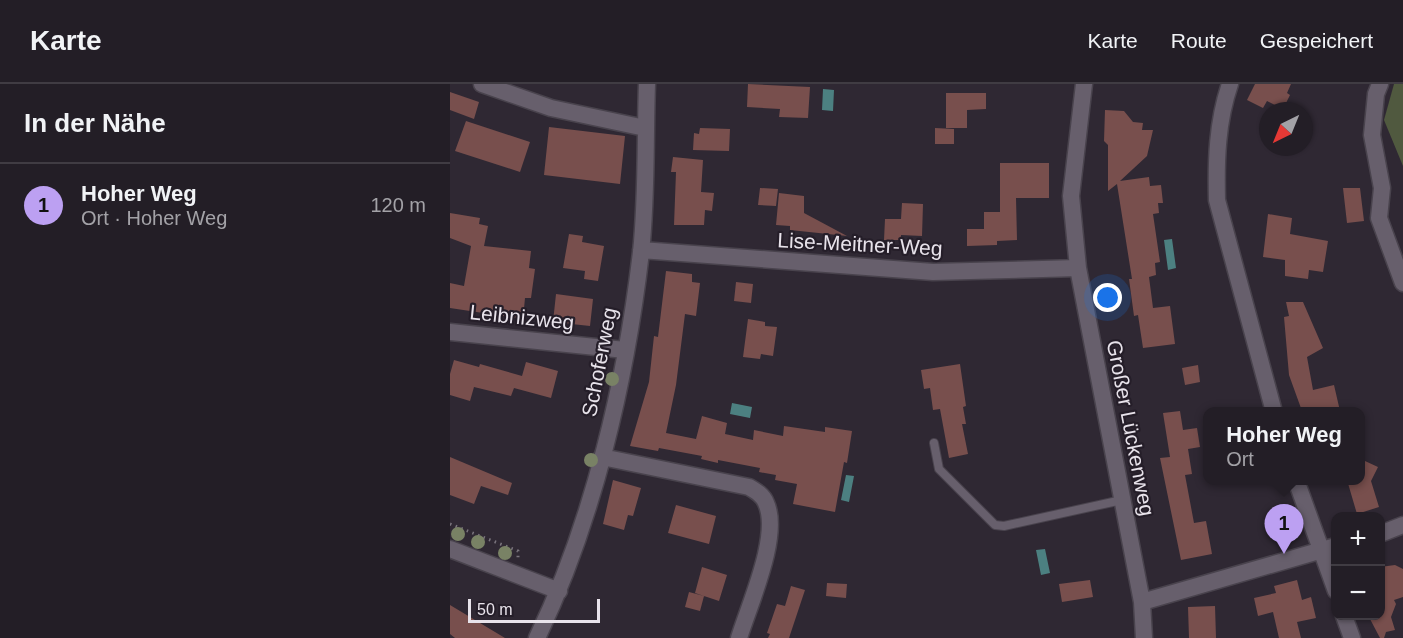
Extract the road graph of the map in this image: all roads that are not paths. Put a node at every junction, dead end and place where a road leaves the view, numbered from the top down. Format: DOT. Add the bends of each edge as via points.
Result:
graph roads {
  1 [pos="482,84"];
  2 [pos="648,84"];
  3 [pos="1084,84"];
  4 [pos="1230,84"];
  5 [pos="1380,84"];
  6 [pos="645,128"];
  7 [pos="641,250"];
  8 [pos="1078,268"];
  9 [pos="1403,284"];
  10 [pos="450,332"];
  11 [pos="625,350"];
  12 [pos="1273,407"];
  13 [pos="934,443"];
  14 [pos="602,457"];
  15 [pos="1298,485"];
  16 [pos="1122,500"];
  17 [pos="1403,525"];
  18 [pos="1385,532"];
  19 [pos="1328,548"];
  20 [pos="450,549"];
  21 [pos="1331,566"];
  22 [pos="559,591"];
  23 [pos="1142,602"];
  24 [pos="1346,620"];
  25 [pos="537,638"];
  26 [pos="739,638"];
  27 [pos="1144,638"];
  28 [pos="1352,638"];
  1 -- 6 [label="street" via="551,108"];
  2 -- 6 [label="street, Schoferweg"];
  3 -- 8 [label="street, Großer Lückenweg" via="1071,196"];
  4 -- 12 [label="street" via="1221,112 1217,200"];
  5 -- 9 [label="street" via="1372,135 1382,188 1379,218"];
  6 -- 7 [label="street, Schoferweg"];
  7 -- 8 [label="street, Lise-Meitner-Weg" via="933,272"];
  7 -- 11 [label="street, Schoferweg"];
  8 -- 16 [label="street, Großer Lückenweg"];
  10 -- 11 [label="street, Leibnizweg"];
  11 -- 14 [label="street, Schoferweg"];
  13 -- 16 [label="lane" via="939,469 995,525"];
  14 -- 22 [label="street, Schoferweg"];
  14 -- 26 [label="street" via="749,487 766,502 769,540"];
  15 -- 19 [label="street"];
  16 -- 23 [label="street, Großer Lückenweg"];
  17 -- 18 [label="street"];
  19 -- 21 [label="street"];
  19 -- 23 [label="street"];
  20 -- 22 [label="street"];
  22 -- 25 [label="street, Schoferweg"];
  23 -- 27 [label="street, Großer Lückenweg"];
  24 -- 28 [label="street"];
}
